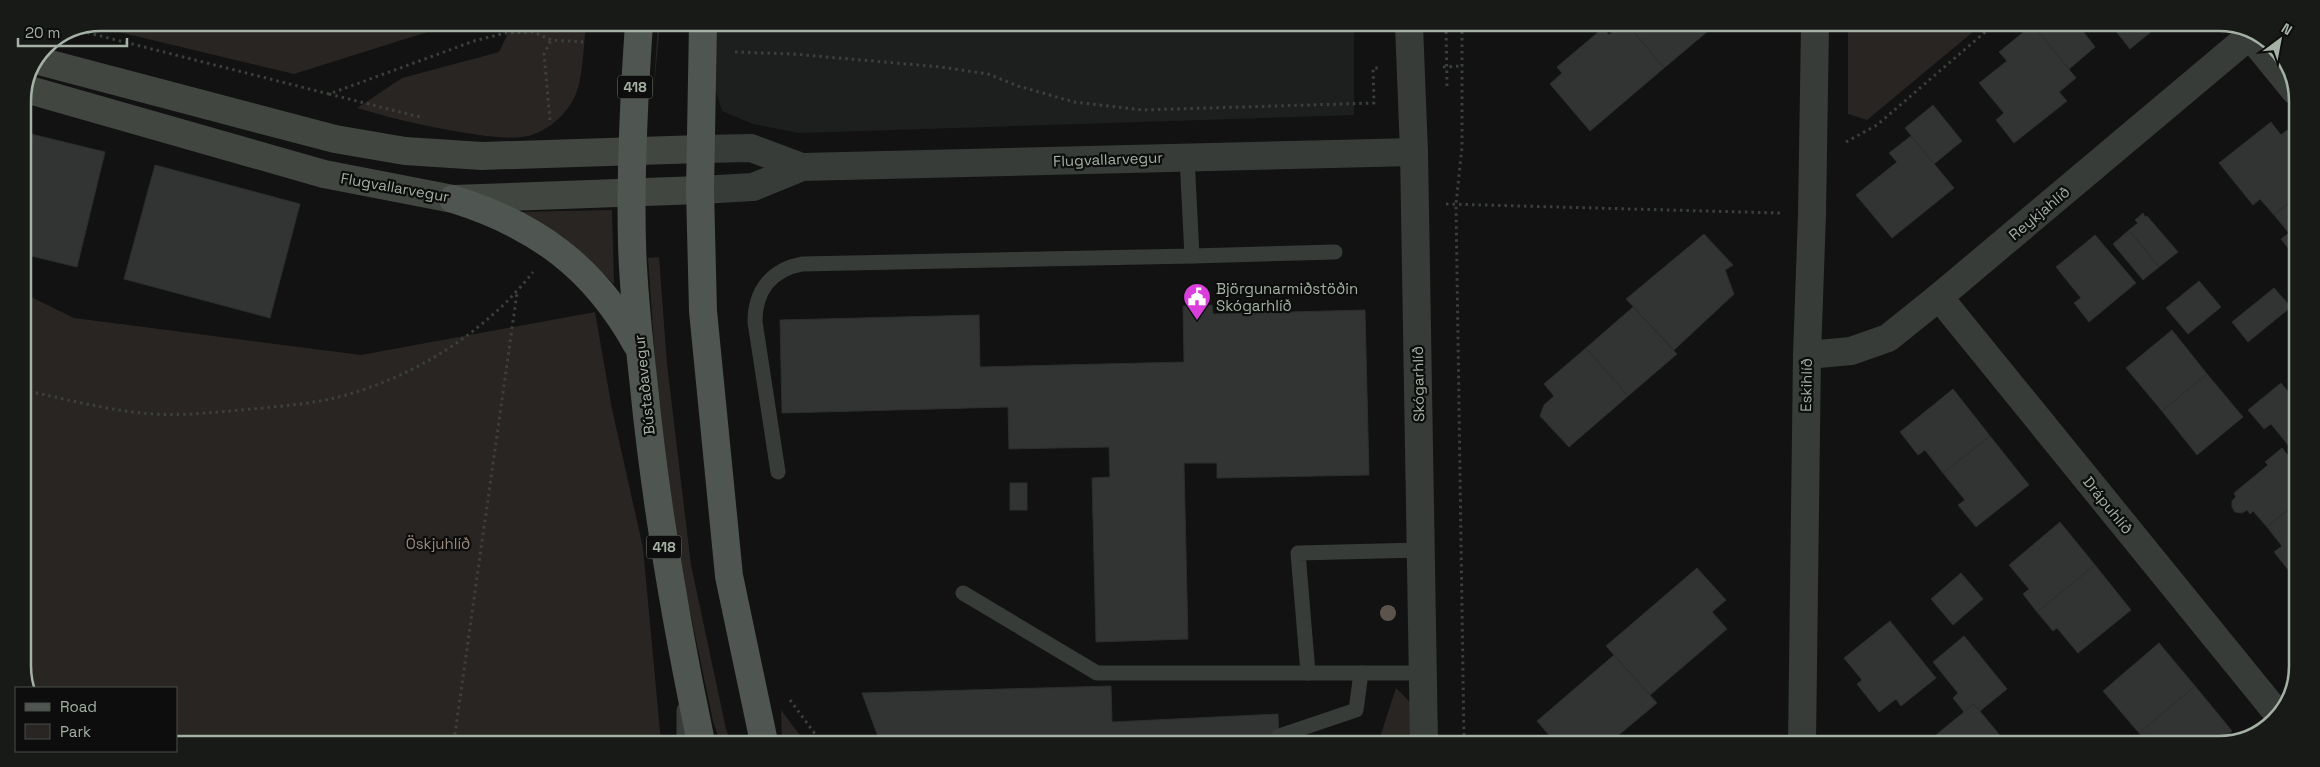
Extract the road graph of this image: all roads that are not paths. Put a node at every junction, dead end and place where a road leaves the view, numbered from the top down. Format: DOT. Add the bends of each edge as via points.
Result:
graph roads {
  1 [pos="639,31"];
  2 [pos="703,31"];
  3 [pos="1409,31"];
  4 [pos="1815,31"];
  5 [pos="2247,38"];
  6 [pos="2258,44"];
  7 [pos="44,62"];
  8 [pos="2283,76"];
  9 [pos="33,91"];
  10 [pos="702,149"];
  11 [pos="632,151"];
  12 [pos="1414,152"];
  13 [pos="1187,157"];
  14 [pos="802,167"];
  15 [pos="700,190"];
  16 [pos="632,192"];
  17 [pos="453,198"];
  18 [pos="1335,252"];
  19 [pos="1192,256"];
  20 [pos="1939,297"];
  21 [pos="640,350"];
  22 [pos="1807,354"];
  23 [pos="778,472"];
  24 [pos="1421,550"];
  25 [pos="963,593"];
  26 [pos="684,661"];
  27 [pos="1423,672"];
  28 [pos="1308,673"];
  29 [pos="1361,673"];
  30 [pos="2273,708"];
  31 [pos="684,736"];
  32 [pos="700,736"];
  33 [pos="763,736"];
  34 [pos="1279,736"];
  35 [pos="1424,736"];
  36 [pos="1802,736"];
  1 -- 11 [label="main road, Bústaðavegur / 418"];
  2 -- 10 [label="main road"];
  3 -- 12 [label="street, Skógarhlíð"];
  4 -- 22 [label="street, Eskihlíð"];
  5 -- 20 [label="street, Reykjahlíð"];
  6 -- 8 [label="street"];
  7 -- 11 [label="street, Flugvallarvegur" via="335,138 405,151 482,156"];
  9 -- 17 [label="street, Flugvallarvegur" via="324,174"];
  10 -- 11 [label="street, Flugvallarvegur"];
  10 -- 14 [label="street, Flugvallarvegur" via="752,148"];
  10 -- 15 [label="main road"];
  11 -- 16 [label="main road, Bústaðavegur / 418"];
  12 -- 13 [label="street, Flugvallarvegur"];
  12 -- 24 [label="street, Skógarhlíð"];
  13 -- 14 [label="street, Flugvallarvegur"];
  13 -- 19 [label="lane"];
  14 -- 15 [label="street, Flugvallarvegur" via="753,187"];
  15 -- 16 [label="street, Flugvallarvegur"];
  15 -- 33 [label="main road" via="703,311 729,576"];
  16 -- 17 [label="street, Flugvallarvegur"];
  16 -- 21 [label="main road, Bústaðavegur / 418" via="632,245"];
  17 -- 21 [label="main road" via="521,225 552,245 603,292"];
  18 -- 19 [label="lane"];
  19 -- 23 [label="lane" via="802,264 789,267 767,283 755,308"];
  20 -- 22 [label="street, Reykjahlíð" via="1888,338 1851,351"];
  20 -- 30 [label="street, Drápuhlíð"];
  21 -- 26 [label="main road, Bústaðavegur / 418" via="664,548"];
  22 -- 36 [label="street, Eskihlíð"];
  24 -- 27 [label="street, Skógarhlíð"];
  24 -- 28 [label="lane" via="1298,553"];
  25 -- 28 [label="lane" via="1097,673"];
  26 -- 31 [label="lane"];
  26 -- 32 [label="main road, Bústaðavegur / 418"];
  27 -- 29 [label="lane"];
  27 -- 35 [label="street, Skógarhlíð"];
  28 -- 29 [label="lane"];
  29 -- 34 [label="lane" via="1356,710"];
}
